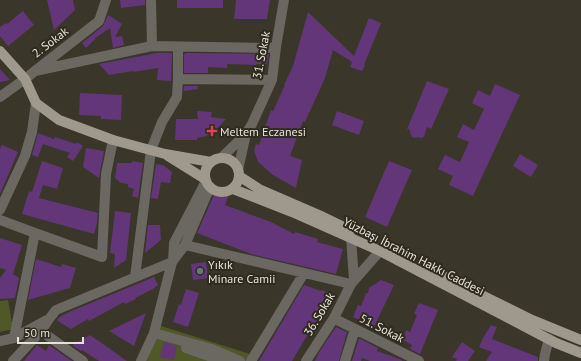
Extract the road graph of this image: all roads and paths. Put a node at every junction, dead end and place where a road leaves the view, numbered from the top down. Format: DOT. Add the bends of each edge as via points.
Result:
graph roads {
  1 [pos="106,0"];
  2 [pos="151,0"];
  3 [pos="284,0"];
  4 [pos="152,46"];
  5 [pos="178,47"];
  6 [pos="276,48"];
  7 [pos="0,51"];
  8 [pos="35,71"];
  9 [pos="26,79"];
  10 [pos="178,79"];
  11 [pos="272,80"];
  12 [pos="0,97"];
  13 [pos="36,103"];
  14 [pos="246,134"];
  15 [pos="113,140"];
  16 [pos="151,150"];
  17 [pos="165,154"];
  18 [pos="221,158"];
  19 [pos="211,162"];
  20 [pos="239,173"];
  21 [pos="207,182"];
  22 [pos="233,189"];
  23 [pos="0,210"];
  24 [pos="0,220"];
  25 [pos="35,233"];
  26 [pos="351,237"];
  27 [pos="185,245"];
  28 [pos="380,251"];
  29 [pos="172,261"];
  30 [pos="304,273"];
  31 [pos="135,277"];
  32 [pos="353,282"];
  33 [pos="334,318"];
  34 [pos="49,319"];
  35 [pos="355,329"];
  36 [pos="41,331"];
  37 [pos="158,334"];
  38 [pos="14,338"];
  39 [pos="550,339"];
  40 [pos="581,340"];
  41 [pos="0,341"];
  42 [pos="581,353"];
  43 [pos="13,361"];
  44 [pos="83,361"];
  45 [pos="142,361"];
  46 [pos="223,361"];
  47 [pos="240,361"];
  48 [pos="251,361"];
  49 [pos="306,361"];
  50 [pos="345,361"];
  51 [pos="419,361"];
  52 [pos="544,361"];
  1 -- 8 [label="street, 2. Sokak" via="98,21"];
  2 -- 4 [label="street"];
  3 -- 6 [label="street, 31. Sokak"];
  4 -- 5 [label="street"];
  4 -- 8 [label="street"];
  5 -- 6 [label="street"];
  5 -- 10 [label="street"];
  6 -- 11 [label="street, 31. Sokak"];
  7 -- 9 [label="main road"];
  8 -- 9 [label="street, 2. Sokak"];
  9 -- 12 [label="street, 2. Sokak"];
  9 -- 13 [label="main road"];
  10 -- 11 [label="street"];
  10 -- 16 [label="street" via="177,97 162,122"];
  11 -- 14 [label="street, 31. Sokak"];
  13 -- 15 [label="main road, Yüzbaşı İbrahim Hakkı Caddesi" via="59,120"];
  13 -- 23 [label="street" via="25,156"];
  14 -- 18 [label="street, 31. Sokak"];
  14 -- 20 [label="street, 31. Sokak"];
  15 -- 16 [label="main road, Yüzbaşı İbrahim Hakkı Caddesi"];
  15 -- 25 [label="street" via="106,174 102,257"];
  16 -- 17 [label="main road, Yüzbaşı İbrahim Hakkı Caddesi"];
  16 -- 31 [label="street"];
  17 -- 19 [label="main road, Yüzbaşı İbrahim Hakkı Caddesi"];
  17 -- 21 [label="main road, Yüzbaşı İbrahim Hakkı Caddesi"];
  18 -- 19 [label="main road"];
  18 -- 20 [label="main road, Yüzbaşı İbrahim Hakkı Caddesi" via="236,165"];
  19 -- 21 [label="main road" via="205,170"];
  20 -- 22 [label="main road"];
  20 -- 40 [label="main road, Yüzbaşı İbrahim Hakkı Caddesi" via="259,189 384,246 532,320"];
  21 -- 22 [label="main road, Yüzbaşı İbrahim Hakkı Caddesi" via="214,190 223,192"];
  21 -- 27 [label="street"];
  21 -- 29 [label="street" via="174,243"];
  22 -- 26 [label="main road, Yüzbaşı İbrahim Hakkı Caddesi"];
  24 -- 25 [label="street"];
  25 -- 38 [label="street"];
  26 -- 28 [label="main road, Yüzbaşı İbrahim Hakkı Caddesi"];
  26 -- 32 [label="street"];
  27 -- 29 [label="street"];
  27 -- 30 [label="street"];
  28 -- 32 [label="street, 36. Sokak"];
  28 -- 39 [label="main road, Yüzbaşı İbrahim Hakkı Caddesi"];
  29 -- 31 [label="street"];
  29 -- 37 [label="street"];
  30 -- 32 [label="street"];
  30 -- 48 [label="street"];
  31 -- 34 [label="street" via="56,310"];
  32 -- 33 [label="street, 36. Sokak"];
  33 -- 35 [label="street, 51. Sokak"];
  33 -- 49 [label="street, 36. Sokak"];
  34 -- 36 [label="street"];
  34 -- 38 [label="street"];
  35 -- 50 [label="street"];
  35 -- 51 [label="street, 51. Sokak"];
  36 -- 43 [label="street"];
  36 -- 44 [label="street"];
  37 -- 45 [label="street"];
  37 -- 46 [label="street" via="186,345 186,348"];
  37 -- 47 [label="street" via="212,348"];
  38 -- 41 [label="street"];
  39 -- 42 [label="main road, Yüzbaşı İbrahim Hakkı Caddesi"];
  39 -- 52 [label="street"];
}
